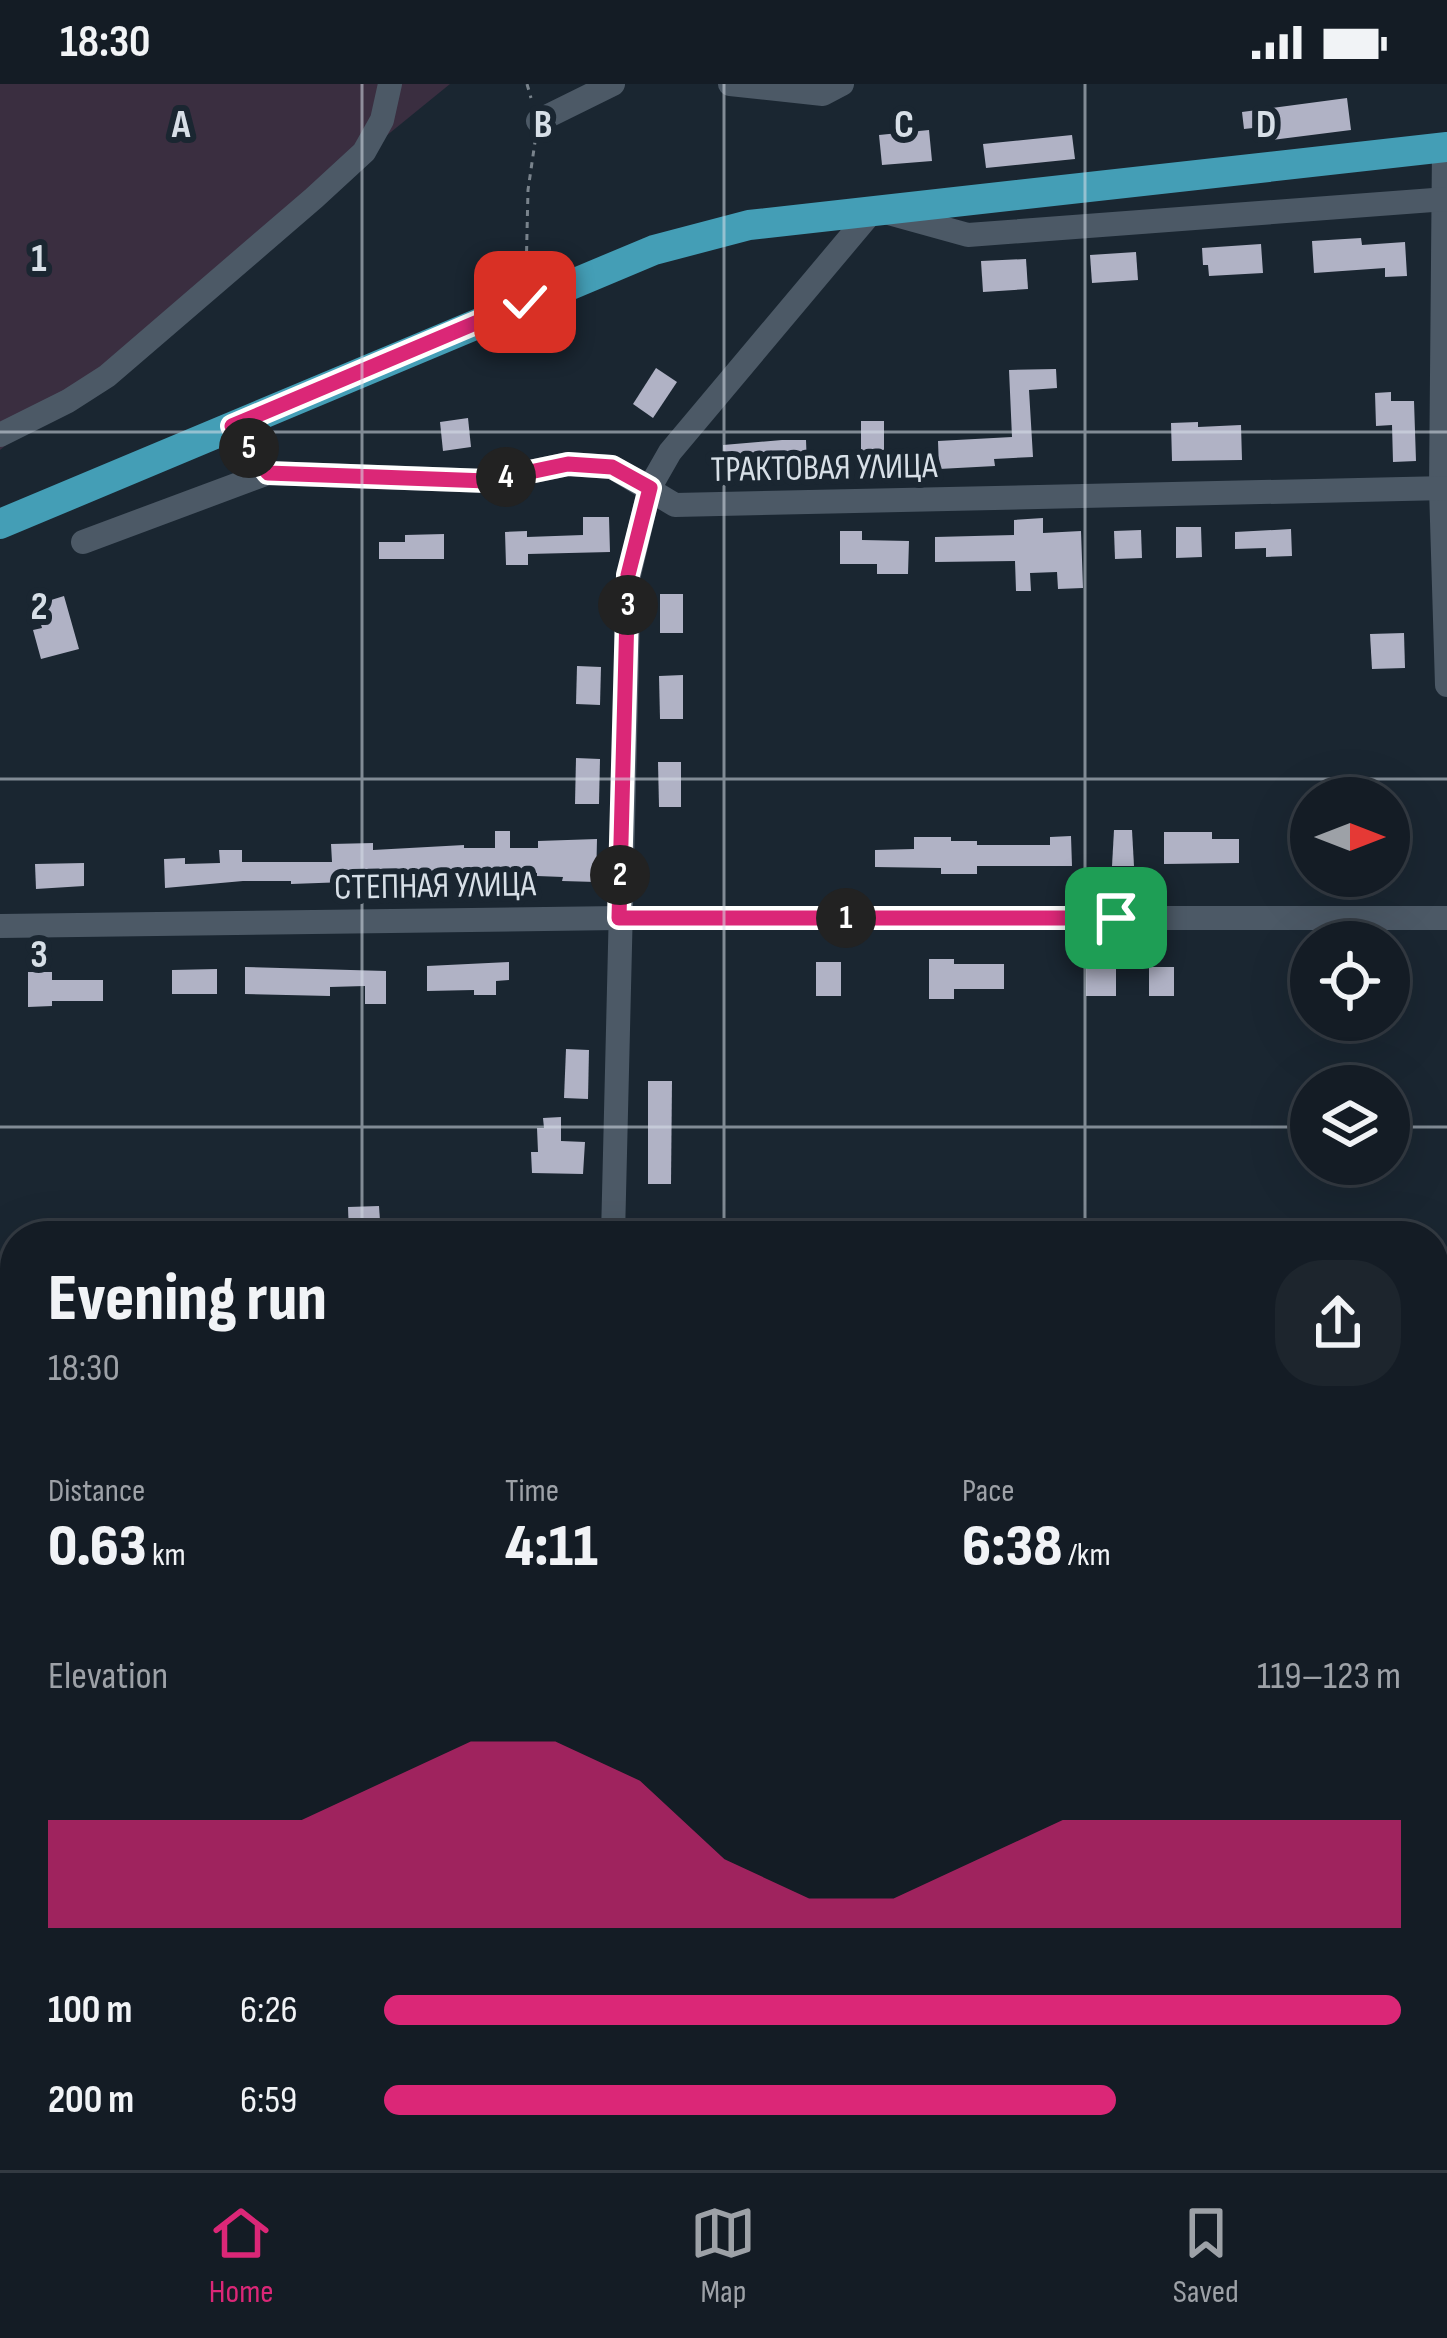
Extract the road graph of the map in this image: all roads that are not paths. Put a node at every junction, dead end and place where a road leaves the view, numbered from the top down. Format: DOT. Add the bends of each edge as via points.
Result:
graph roads {
  1 [pos="390,84"];
  2 [pos="613,84"];
  3 [pos="730,84"];
  4 [pos="842,84"];
  5 [pos="538,121"];
  6 [pos="1445,147"];
  7 [pos="1444,199"];
  8 [pos="874,209"];
  9 [pos="232,426"];
  10 [pos="0,435"];
  11 [pos="268,473"];
  12 [pos="650,488"];
  13 [pos="1444,488"];
  14 [pos="0,524"];
  15 [pos="83,542"];
  16 [pos="1447,685"];
  17 [pos="619,918"];
  18 [pos="1447,918"];
  19 [pos="0,926"];
  20 [pos="613,1221"];
  1 -- 10 [label="street" via="364,152 314,198 107,376"];
  2 -- 5 [label="street"];
  3 -- 4 [label="street" via="823,94"];
  6 -- 7 [label="street"];
  6 -- 8 [label="main road"];
  7 -- 8 [label="street" via="968,235"];
  7 -- 13 [label="street"];
  8 -- 9 [label="main road" via="749,225 654,250"];
  8 -- 12 [label="street" via="692,423"];
  9 -- 11 [label="street"];
  9 -- 14 [label="main road"];
  11 -- 12 [label="street, ТРАКТОВАЯ УЛИЦА" via="487,481 568,464 612,467"];
  11 -- 15 [label="street, ТРАКТОВАЯ УЛИЦА"];
  12 -- 13 [label="street, ТРАКТОВАЯ УЛИЦА" via="676,505"];
  12 -- 17 [label="street" via="628,575"];
  13 -- 16 [label="street"];
  17 -- 18 [label="street, СТЕПНАЯ УЛИЦА"];
  17 -- 19 [label="street, СТЕПНАЯ УЛИЦА"];
  17 -- 20 [label="street"];
}
